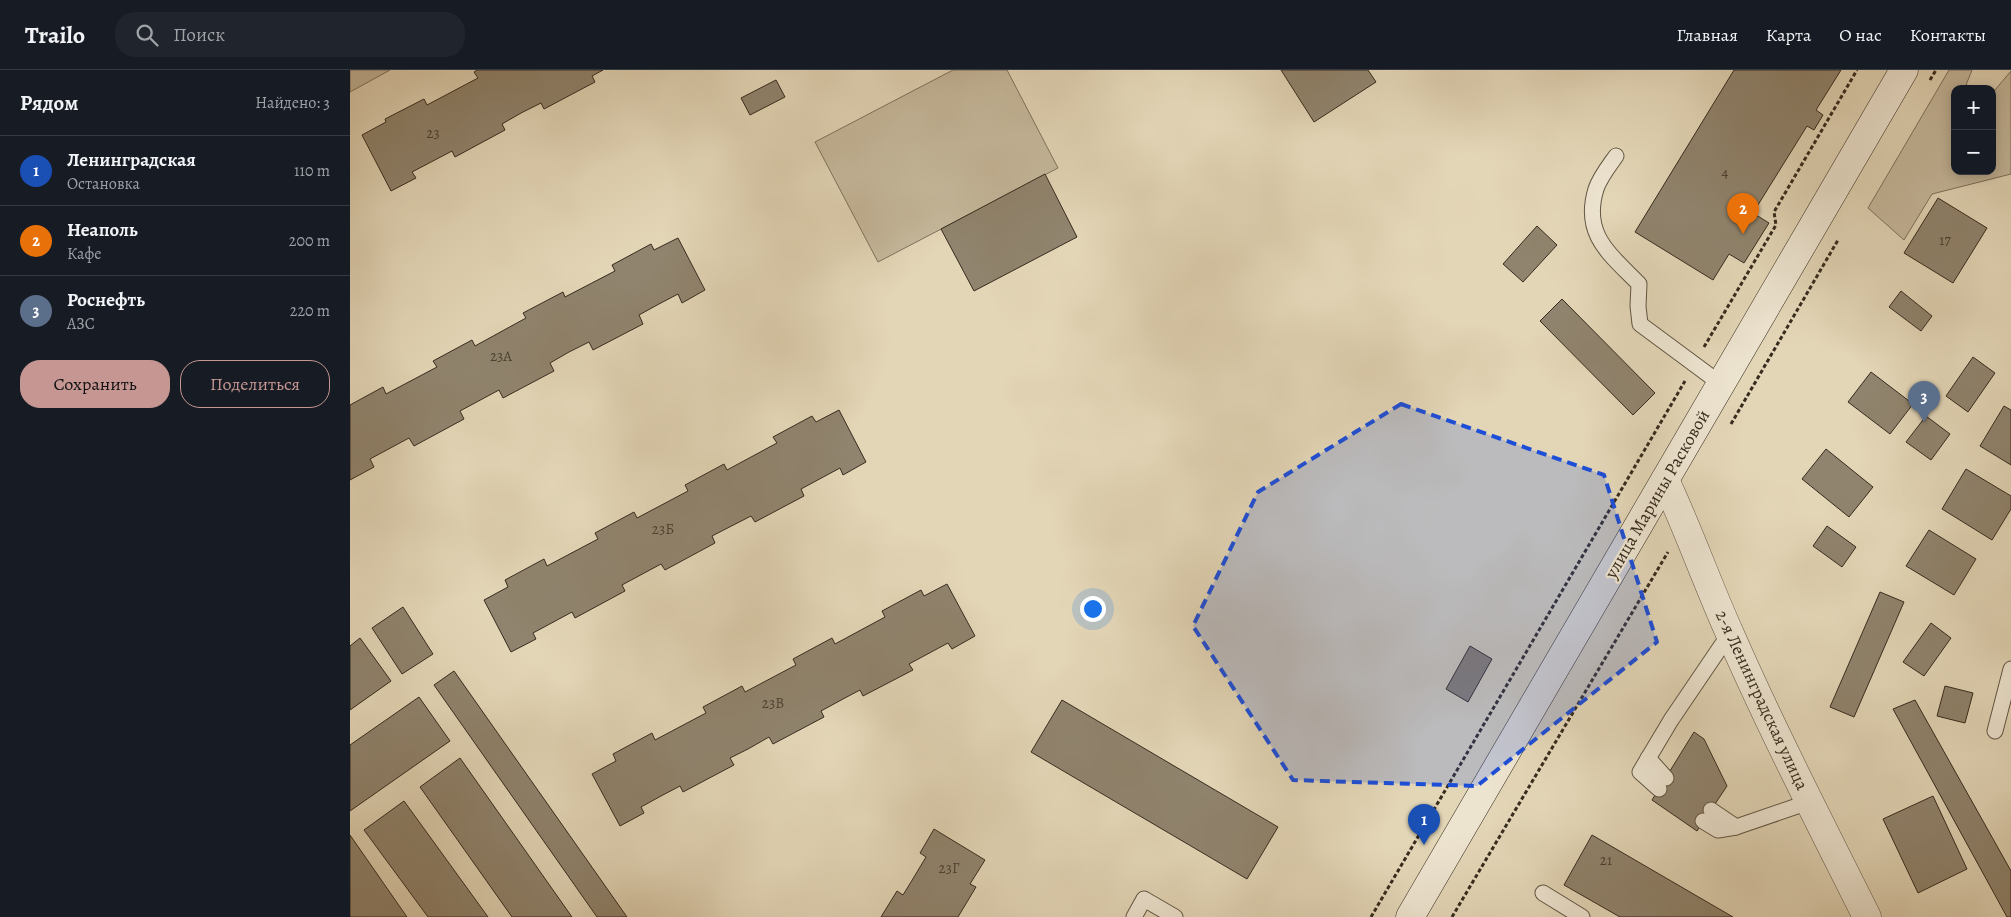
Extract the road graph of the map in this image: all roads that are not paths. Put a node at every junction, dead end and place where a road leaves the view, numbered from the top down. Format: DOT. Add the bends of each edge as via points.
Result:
graph roads {
  1 [pos="1904,70"];
  2 [pos="1616,156"];
  3 [pos="1720,384"];
  4 [pos="1665,480"];
  5 [pos="1730,633"];
  6 [pos="2011,669"];
  7 [pos="1995,731"];
  8 [pos="1662,783"];
  9 [pos="1809,802"];
  10 [pos="1707,815"];
  11 [pos="1543,893"];
  12 [pos="1134,917"];
  13 [pos="1175,917"];
  14 [pos="1410,917"];
  15 [pos="1582,917"];
  16 [pos="1867,917"];
  1 -- 3 [label="main road, улица Марины Расковой"];
  2 -- 3 [label="lane" via="1596,187 1593,228 1602,245 1639,284 1640,324"];
  3 -- 4 [label="main road, улица Марины Расковой"];
  4 -- 5 [label="main road, 2-я Ленинградская улица"];
  4 -- 14 [label="main road, улица Марины Расковой"];
  5 -- 8 [label="lane" via="1648,758"];
  5 -- 9 [label="main road, 2-я Ленинградская улица"];
  6 -- 7 [label="lane"];
  9 -- 10 [label="lane" via="1718,830"];
  9 -- 16 [label="main road, 2-я Ленинградская улица"];
  11 -- 15 [label="lane"];
  12 -- 13 [label="lane" via="1144,899"];
}
